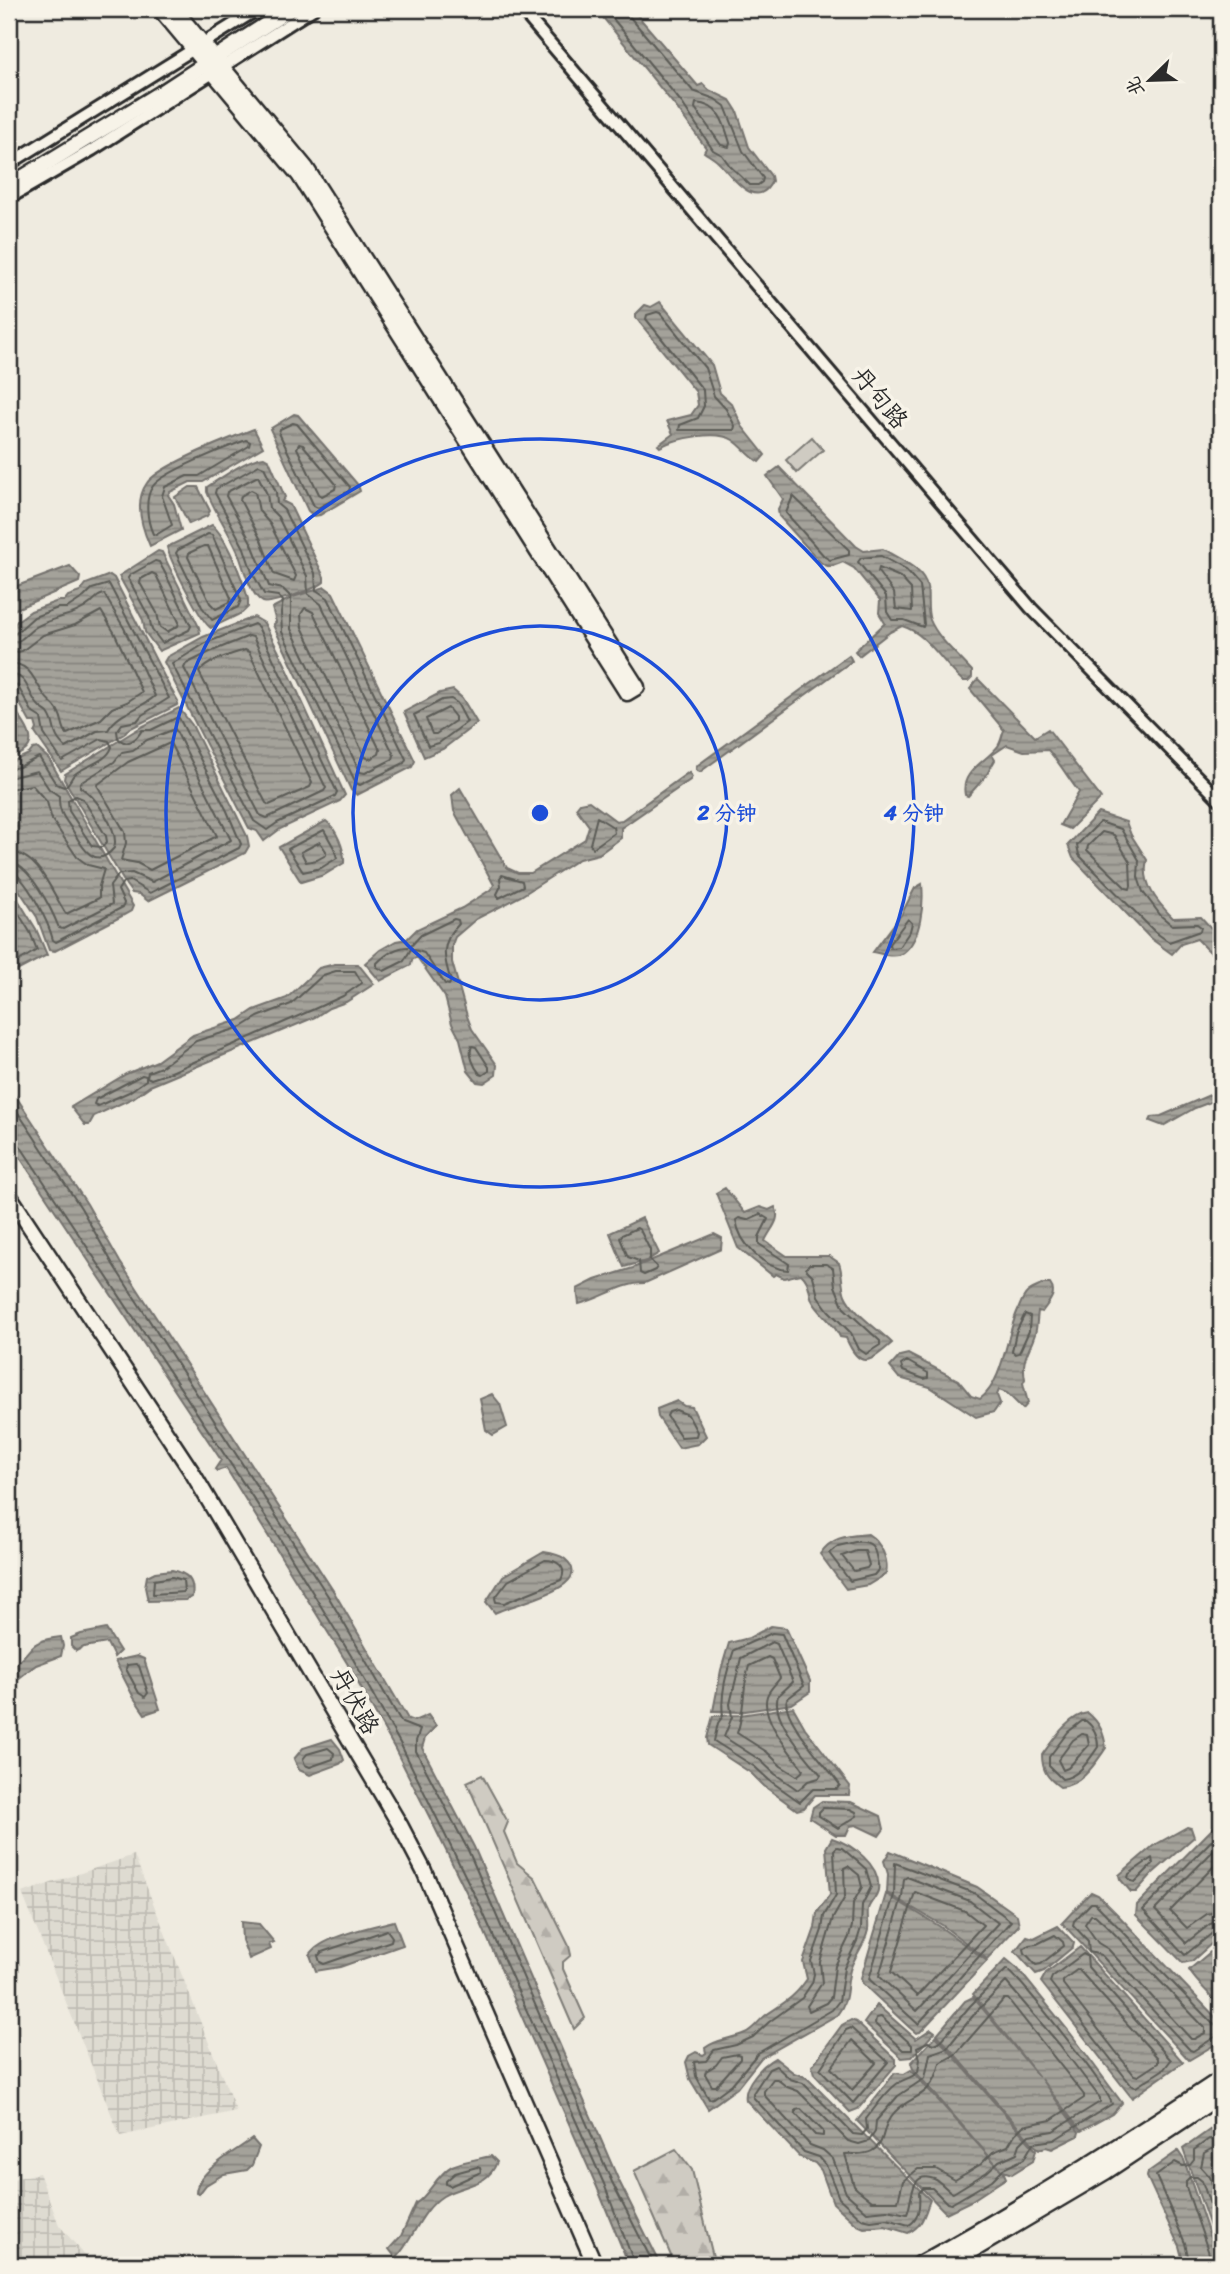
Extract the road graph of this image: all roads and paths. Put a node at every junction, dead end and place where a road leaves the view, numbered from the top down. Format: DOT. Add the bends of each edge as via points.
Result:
graph roads {
  1 [pos="160,9"];
  2 [pos="174,9"];
  3 [pos="258,9"];
  4 [pos="275,9"];
  5 [pos="290,9"];
  6 [pos="313,9"];
  7 [pos="521,9"];
  8 [pos="208,58"];
  9 [pos="9,164"];
  10 [pos="9,177"];
  11 [pos="9,186"];
  12 [pos="9,198"];
  13 [pos="1221,801"];
  14 [pos="9,1195"];
  15 [pos="1221,2080"];
  16 [pos="1221,2094"];
  17 [pos="595,2265"];
  18 [pos="920,2265"];
  19 [pos="946,2265"];
  1 -- 8 [label="main road"];
  2 -- 8 [label="main road"];
  3 -- 8 [label="street"];
  4 -- 8 [label="main road"];
  5 -- 8 [label="main road"];
  6 -- 8 [label="street"];
  7 -- 13 [label="street, 丹句路" via="1031,608"];
  8 -- 8 [label="main road" via="299,175 627,694 637,687 306,168"];
  8 -- 9 [label="street"];
  8 -- 10 [label="main road"];
  8 -- 11 [label="main road"];
  8 -- 12 [label="street" via="92,150"];
  14 -- 17 [label="main road, 丹伏路" via="192,1472 401,1825"];
  15 -- 18 [label="highway" via="1030,2203"];
  16 -- 19 [label="highway" via="1093,2179"];
}
